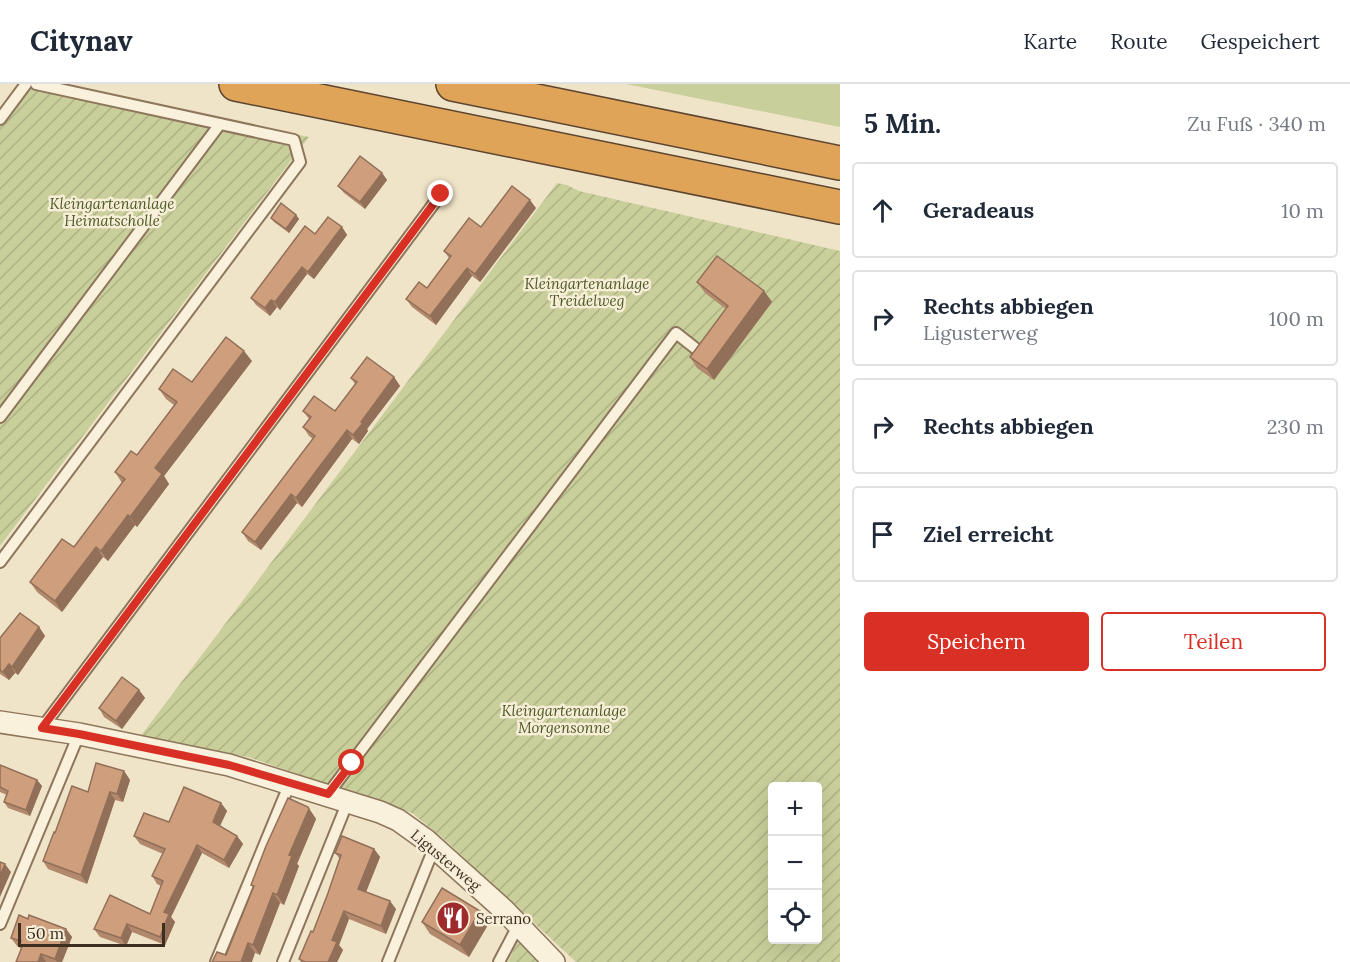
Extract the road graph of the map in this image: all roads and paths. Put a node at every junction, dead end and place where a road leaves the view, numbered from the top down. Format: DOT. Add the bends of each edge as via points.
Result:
graph roads {
  1 [pos="26,84"];
  2 [pos="36,84"];
  3 [pos="236,84"];
  4 [pos="453,84"];
  5 [pos="0,119"];
  6 [pos="220,123"];
  7 [pos="840,163"];
  8 [pos="441,194"];
  9 [pos="840,207"];
  10 [pos="695,348"];
  11 [pos="0,417"];
  12 [pos="0,562"];
  13 [pos="0,722"];
  14 [pos="42,728"];
  15 [pos="79,734"];
  16 [pos="290,783"];
  17 [pos="338,798"];
  18 [pos="434,848"];
  19 [pos="0,924"];
  20 [pos="519,924"];
  21 [pos="216,962"];
  22 [pos="283,962"];
  23 [pos="388,962"];
  24 [pos="499,962"];
  25 [pos="554,962"];
  1 -- 5 [label="lane"];
  2 -- 6 [label="lane"];
  3 -- 9 [label="highway"];
  4 -- 7 [label="highway"];
  6 -- 11 [label="lane"];
  6 -- 12 [label="lane" via="294,140 300,162"];
  8 -- 14 [label="lane"];
  10 -- 17 [label="lane" via="676,333"];
  13 -- 14 [label="street, Ligusterweg"];
  14 -- 15 [label="street, Ligusterweg"];
  15 -- 16 [label="street, Ligusterweg" via="229,765"];
  15 -- 19 [label="lane"];
  16 -- 17 [label="street, Ligusterweg"];
  16 -- 21 [label="lane"];
  17 -- 18 [label="street, Ligusterweg" via="398,820"];
  17 -- 22 [label="lane"];
  18 -- 20 [label="street, Ligusterweg"];
  18 -- 23 [label="lane"];
  20 -- 24 [label="lane"];
  20 -- 25 [label="street, Ligusterweg"];
}
